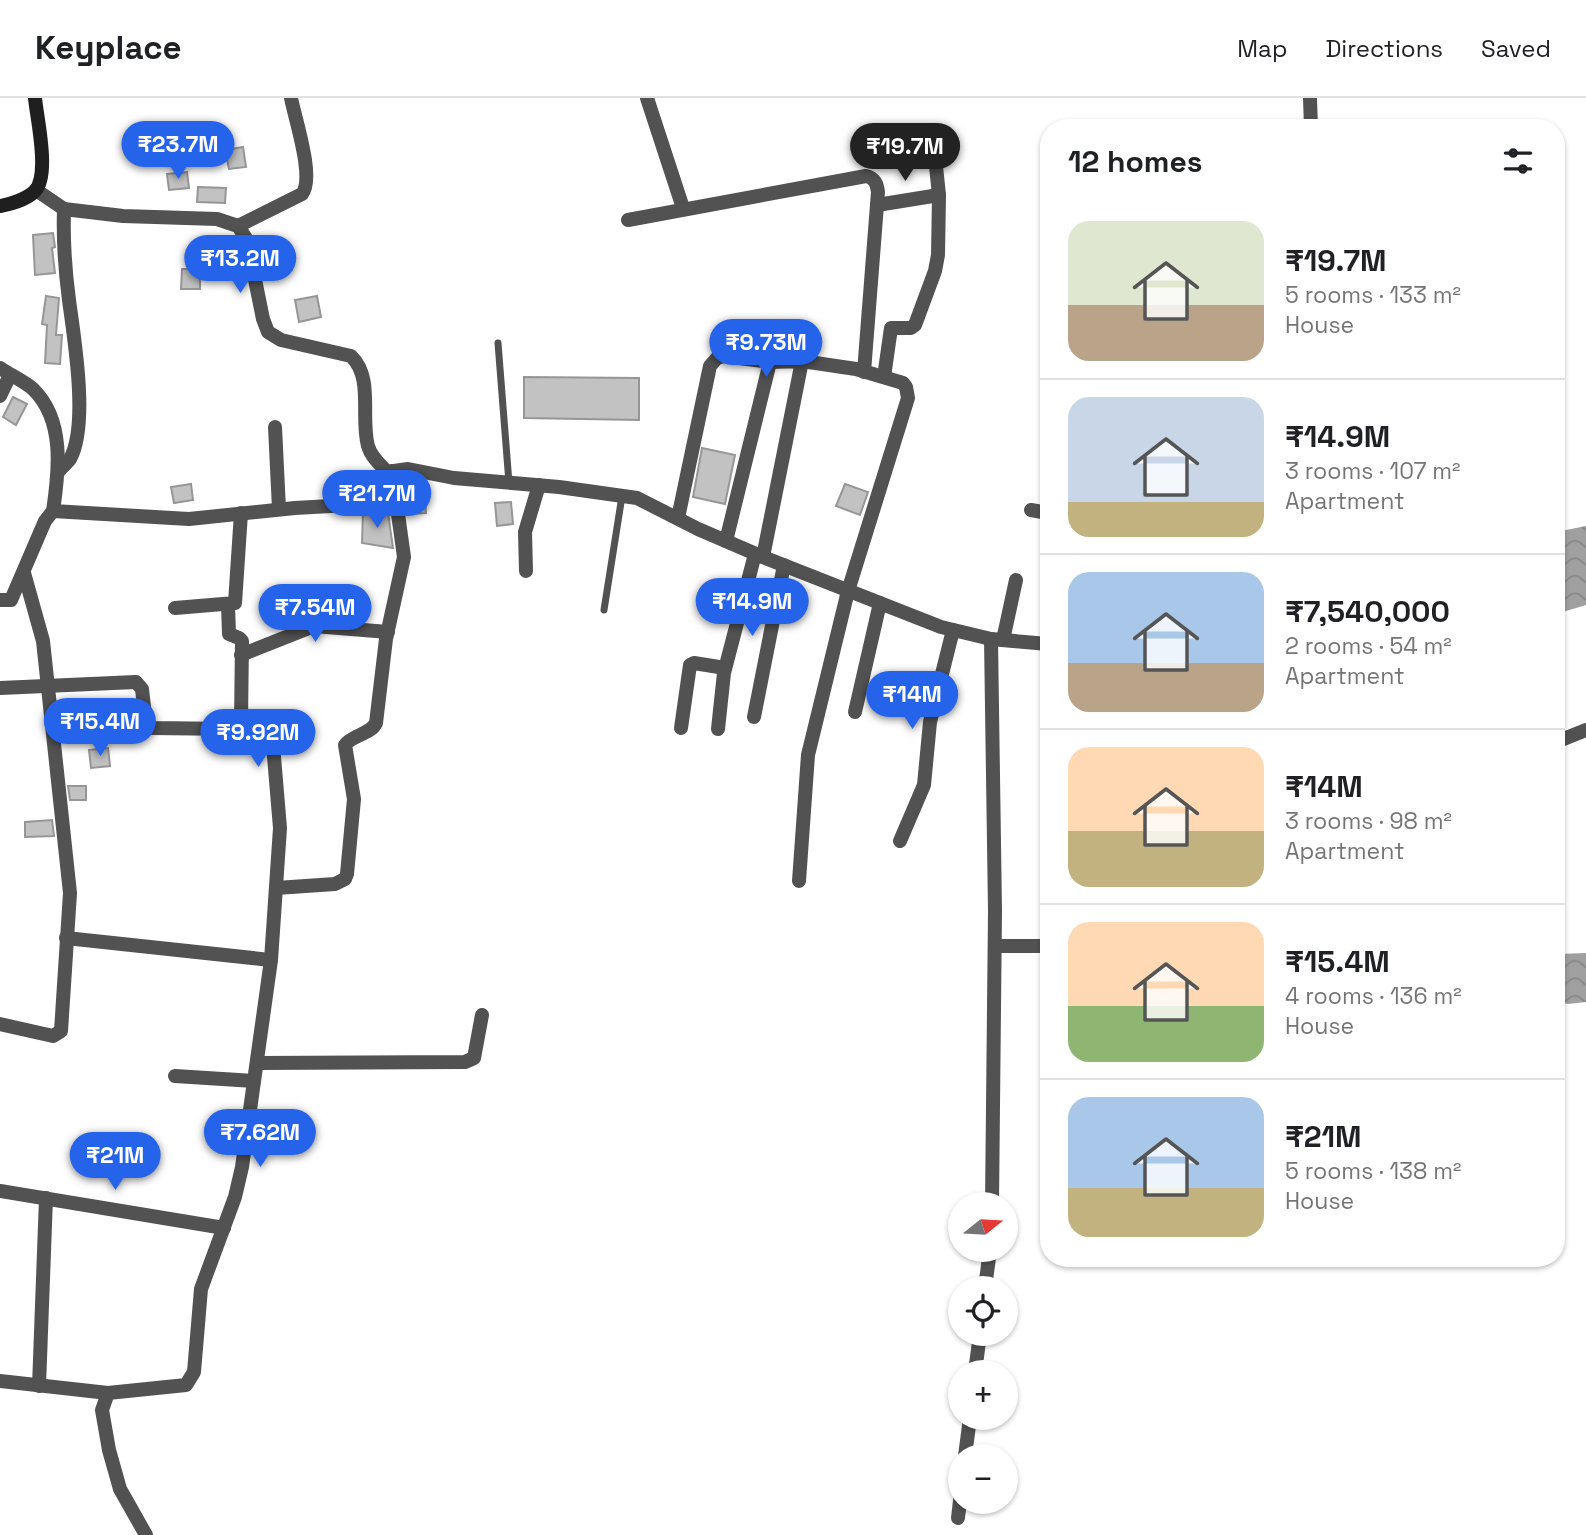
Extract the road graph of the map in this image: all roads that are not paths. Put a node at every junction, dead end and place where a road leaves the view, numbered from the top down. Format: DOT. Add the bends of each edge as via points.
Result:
graph roads {
  1 [pos="35,98"];
  2 [pos="291,98"];
  3 [pos="647,98"];
  4 [pos="1310,98"];
  5 [pos="1311,119"];
  6 [pos="933,138"];
  7 [pos="36,190"];
  8 [pos="939,195"];
  9 [pos="877,205"];
  10 [pos="0,206"];
  11 [pos="683,208"];
  12 [pos="64,209"];
  13 [pos="628,220"];
  14 [pos="238,226"];
  15 [pos="498,343"];
  16 [pos="802,361"];
  17 [pos="770,362"];
  18 [pos="5,372"];
  19 [pos="864,372"];
  20 [pos="884,377"];
  21 [pos="0,396"];
  22 [pos="275,427"];
  23 [pos="59,471"];
  24 [pos="390,472"];
  25 [pos="509,483"];
  26 [pos="539,485"];
  27 [pos="622,496"];
  28 [pos="279,509"];
  29 [pos="53,510"];
  30 [pos="1031,510"];
  31 [pos="1040,512"];
  32 [pos="241,513"];
  33 [pos="678,518"];
  34 [pos="726,541"];
  35 [pos="759,555"];
  36 [pos="783,565"];
  37 [pos="526,571"];
  38 [pos="24,573"];
  39 [pos="1016,580"];
  40 [pos="848,591"];
  41 [pos="0,600"];
  42 [pos="880,603"];
  43 [pos="228,605"];
  44 [pos="175,608"];
  45 [pos="604,610"];
  46 [pos="953,630"];
  47 [pos="388,632"];
  48 [pos="997,640"];
  49 [pos="1040,643"];
  50 [pos="241,655"];
  51 [pos="725,668"];
  52 [pos="49,686"];
  53 [pos="0,688"];
  54 [pos="855,712"];
  55 [pos="754,717"];
  56 [pos="243,725"];
  57 [pos="681,728"];
  58 [pos="718,729"];
  59 [pos="1586,730"];
  60 [pos="1565,738"];
  61 [pos="900,841"];
  62 [pos="799,881"];
  63 [pos="276,888"];
  64 [pos="66,938"];
  65 [pos="995,946"];
  66 [pos="1040,946"];
  67 [pos="271,960"];
  68 [pos="482,1015"];
  69 [pos="0,1024"];
  70 [pos="257,1063"];
  71 [pos="175,1076"];
  72 [pos="254,1081"];
  73 [pos="0,1191"];
  74 [pos="992,1192"];
  75 [pos="46,1198"];
  76 [pos="224,1228"];
  77 [pos="0,1381"];
  78 [pos="38,1386"];
  79 [pos="108,1393"];
  80 [pos="958,1514"];
  81 [pos="958,1518"];
  82 [pos="146,1535"];
  1 -- 7 [label="street" via="41,156"];
  2 -- 14 [label="street" via="307,173 306,190"];
  3 -- 11 [label="street"];
  4 -- 5 [label="street"];
  6 -- 8 [label="street"];
  7 -- 10 [label="street"];
  7 -- 12 [label="street"];
  8 -- 9 [label="street"];
  8 -- 20 [label="street" via="935,271 915,325 891,328"];
  9 -- 11 [label="street" via="877,185 866,176"];
  9 -- 19 [label="street"];
  11 -- 13 [label="street"];
  12 -- 14 [label="street" via="217,219"];
  12 -- 23 [label="street" via="63,241 78,353 78,430 70,459"];
  14 -- 24 [label="street" via="247,240 268,332 358,362 368,445"];
  15 -- 25 [label="lane"];
  16 -- 17 [label="street"];
  16 -- 19 [label="street"];
  16 -- 35 [label="street"];
  17 -- 33 [label="street" via="723,356 710,366"];
  17 -- 34 [label="street"];
  18 -- 21 [label="street"];
  18 -- 23 [label="street" via="33,389 48,412"];
  19 -- 20 [label="street"];
  20 -- 40 [label="street" via="903,383 908,398"];
  22 -- 28 [label="street"];
  23 -- 29 [label="street"];
  24 -- 25 [label="street" via="408,469"];
  24 -- 28 [label="street" via="349,505"];
  24 -- 47 [label="street" via="404,557"];
  25 -- 26 [label="street"];
  26 -- 27 [label="street"];
  26 -- 37 [label="street" via="526,527"];
  27 -- 33 [label="street" via="638,498"];
  27 -- 45 [label="lane"];
  28 -- 32 [label="street"];
  29 -- 32 [label="street" via="189,519"];
  29 -- 38 [label="street"];
  30 -- 31 [label="street"];
  32 -- 43 [label="street" via="236,601"];
  33 -- 34 [label="street"];
  34 -- 35 [label="street"];
  35 -- 36 [label="street"];
  35 -- 51 [label="street"];
  36 -- 40 [label="street"];
  36 -- 55 [label="street"];
  38 -- 41 [label="street" via="11,600"];
  38 -- 52 [label="street" via="43,641"];
  39 -- 48 [label="street"];
  40 -- 42 [label="street"];
  40 -- 62 [label="street" via="808,755"];
  42 -- 46 [label="street"];
  42 -- 54 [label="street"];
  43 -- 44 [label="street"];
  43 -- 50 [label="street" via="229,634 241,639"];
  46 -- 48 [label="street"];
  46 -- 61 [label="street" via="930,722 924,785"];
  47 -- 50 [label="street" via="314,626"];
  47 -- 63 [label="street" via="375,726 345,745 354,799 345,879 335,884"];
  48 -- 49 [label="street"];
  48 -- 65 [label="street"];
  50 -- 56 [label="street"];
  51 -- 57 [label="street" via="690,665"];
  51 -- 58 [label="street"];
  52 -- 53 [label="street"];
  52 -- 56 [label="street" via="136,682 142,689 148,727 232,729"];
  52 -- 64 [label="street" via="70,892"];
  56 -- 63 [label="street" via="267,727 272,733 279,811"];
  59 -- 60 [label="street"];
  63 -- 67 [label="street"];
  64 -- 67 [label="street"];
  64 -- 69 [label="street" via="61,1031 53,1036"];
  65 -- 66 [label="street"];
  65 -- 74 [label="street"];
  67 -- 70 [label="street"];
  68 -- 70 [label="street" via="474,1058 465,1062"];
  70 -- 72 [label="street"];
  71 -- 72 [label="street"];
  72 -- 76 [label="street" via="242,1167"];
  73 -- 75 [label="street"];
  75 -- 76 [label="street"];
  75 -- 78 [label="street"];
  76 -- 79 [label="street" via="201,1289 194,1372 186,1385"];
  77 -- 78 [label="street"];
  78 -- 79 [label="street"];
  79 -- 82 [label="street" via="102,1410 108,1450 120,1489"];
  80 -- 81 [label="street"];
}
